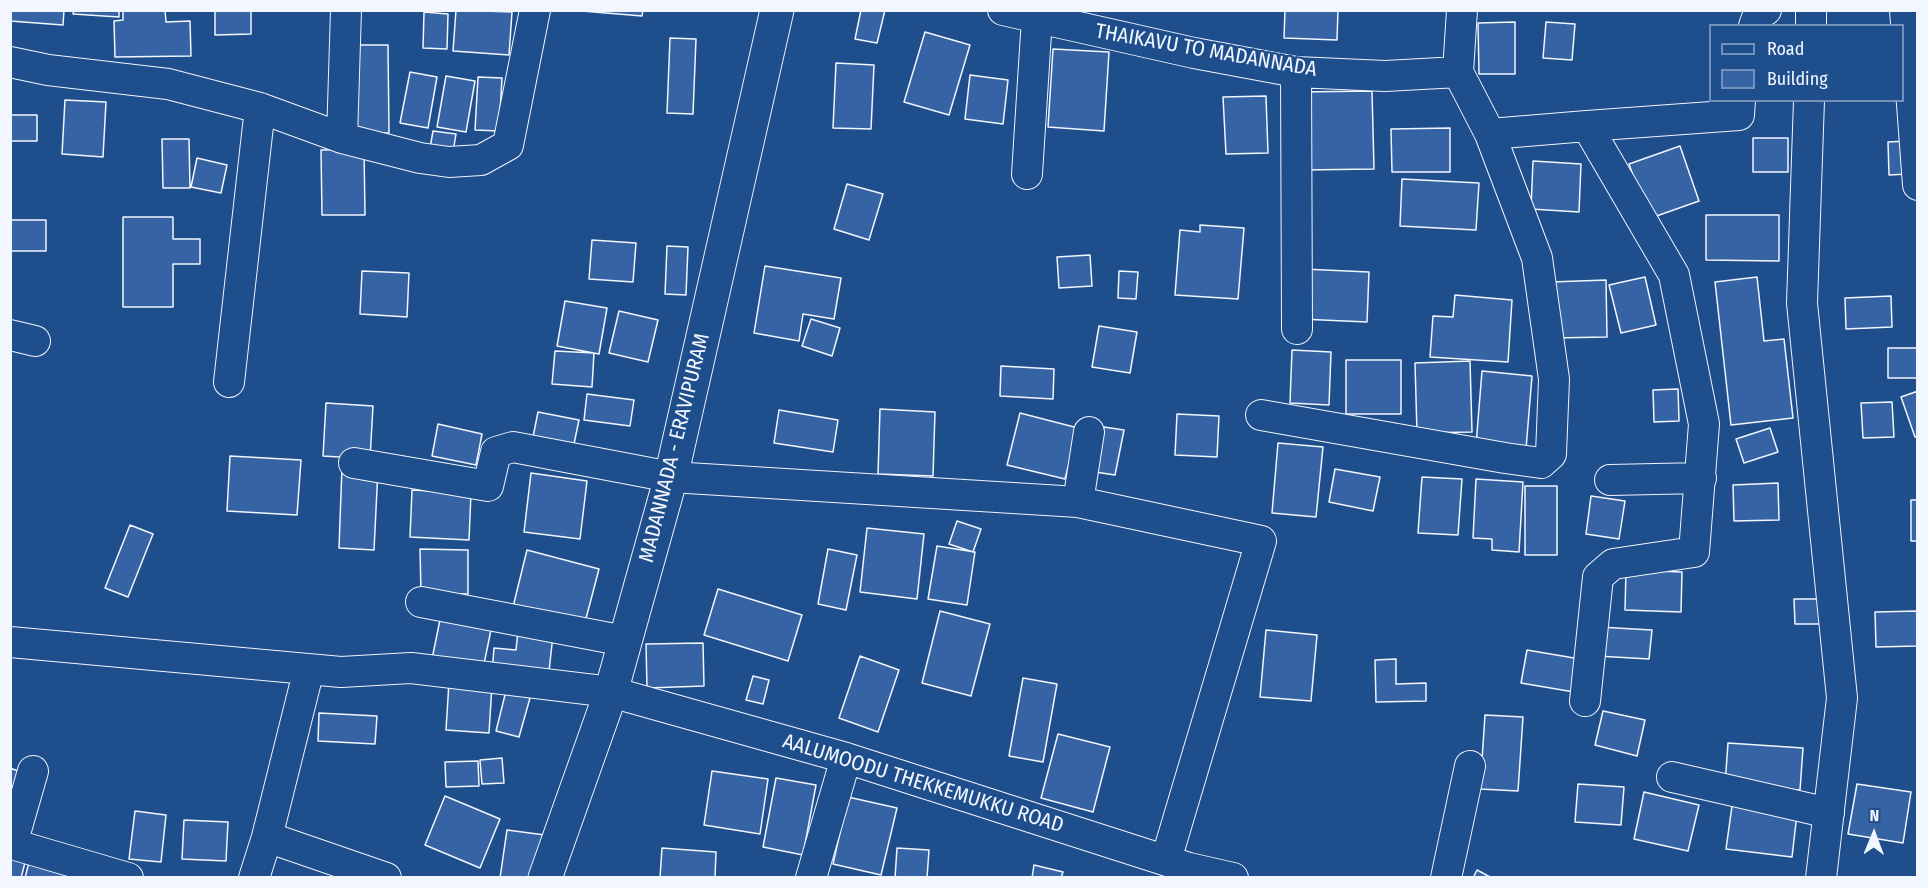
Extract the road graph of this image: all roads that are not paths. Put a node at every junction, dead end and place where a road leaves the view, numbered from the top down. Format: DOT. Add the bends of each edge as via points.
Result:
graph roads {
  1 [pos="346,10"];
  2 [pos="535,10"];
  3 [pos="777,10"];
  4 [pos="1003,10"];
  5 [pos="1462,10"];
  6 [pos="1766,10"];
  7 [pos="1818,10"];
  8 [pos="1905,10"];
  9 [pos="1810,11"];
  10 [pos="1037,18"];
  11 [pos="1755,24"];
  12 [pos="10,62"];
  13 [pos="1296,72"];
  14 [pos="1458,72"];
  15 [pos="1740,102"];
  16 [pos="1809,102"];
  17 [pos="260,108"];
  18 [pos="1587,126"];
  19 [pos="1490,134"];
  20 [pos="342,138"];
  21 [pos="1027,174"];
  22 [pos="1917,185"];
  23 [pos="1297,329"];
  24 [pos="229,382"];
  25 [pos="1261,415"];
  26 [pos="1089,432"];
  27 [pos="354,463"];
  28 [pos="671,477"];
  29 [pos="1701,478"];
  30 [pos="1610,480"];
  31 [pos="1078,502"];
  32 [pos="421,602"];
  33 [pos="625,641"];
  34 [pos="10,642"];
  35 [pos="309,669"];
  36 [pos="611,692"];
  37 [pos="1585,701"];
  38 [pos="846,758"];
  39 [pos="1470,766"];
  40 [pos="33,771"];
  41 [pos="1672,777"];
  42 [pos="1828,813"];
  43 [pos="267,837"];
  44 [pos="1181,868"];
  45 [pos="128,878"];
  46 [pos="254,878"];
  47 [pos="386,878"];
  48 [pos="545,878"];
  49 [pos="810,878"];
  50 [pos="1233,878"];
  51 [pos="1446,878"];
  52 [pos="1821,878"];
  1 -- 20 [label="street"];
  2 -- 20 [label="street" via="508,145 481,160 448,162"];
  3 -- 28 [label="main road, MADANNADA - ERAVIPURAM"];
  4 -- 10 [label="street, THAIKAVU TO MADANNADA"];
  5 -- 14 [label="street"];
  6 -- 11 [label="street" via="1758,15"];
  7 -- 9 [label="street"];
  8 -- 22 [label="street"];
  10 -- 13 [label="street, THAIKAVU TO MADANNADA"];
  10 -- 21 [label="street"];
  12 -- 17 [label="street" via="168,84"];
  13 -- 14 [label="street, THAIKAVU TO MADANNADA" via="1385,76"];
  13 -- 23 [label="street"];
  14 -- 19 [label="street"];
  15 -- 18 [label="street" via="1739,115"];
  16 -- 42 [label="street" via="1802,303 1842,698"];
  17 -- 20 [label="street"];
  17 -- 24 [label="street"];
  18 -- 19 [label="street"];
  18 -- 29 [label="street" via="1674,275 1704,424"];
  19 -- 25 [label="street" via="1537,258 1554,379 1551,454 1541,463"];
  26 -- 31 [label="street"];
  27 -- 28 [label="street" via="489,486 496,452 513,447"];
  28 -- 31 [label="street"];
  28 -- 33 [label="main road, MADANNADA - ERAVIPURAM"];
  29 -- 30 [label="street"];
  29 -- 37 [label="street" via="1694,552 1613,564 1598,577"];
  31 -- 44 [label="street" via="1261,541"];
  32 -- 33 [label="street"];
  33 -- 36 [label="main road, MADANNADA - ERAVIPURAM"];
  34 -- 35 [label="street, AALUMOODU THEKKEMUKKU ROAD"];
  35 -- 36 [label="street, AALUMOODU THEKKEMUKKU ROAD" via="411,669"];
  35 -- 43 [label="street"];
  36 -- 38 [label="street, AALUMOODU THEKKEMUKKU ROAD"];
  36 -- 48 [label="main road, MADANNADA - ERAVIPURAM"];
  38 -- 44 [label="street, AALUMOODU THEKKEMUKKU ROAD"];
  38 -- 49 [label="street"];
  39 -- 51 [label="street"];
  40 -- 45 [label="street" via="12,844"];
  41 -- 42 [label="street"];
  42 -- 52 [label="street"];
  43 -- 46 [label="street"];
  43 -- 47 [label="street"];
  44 -- 50 [label="street, AALUMOODU THEKKEMUKKU ROAD"];
}
